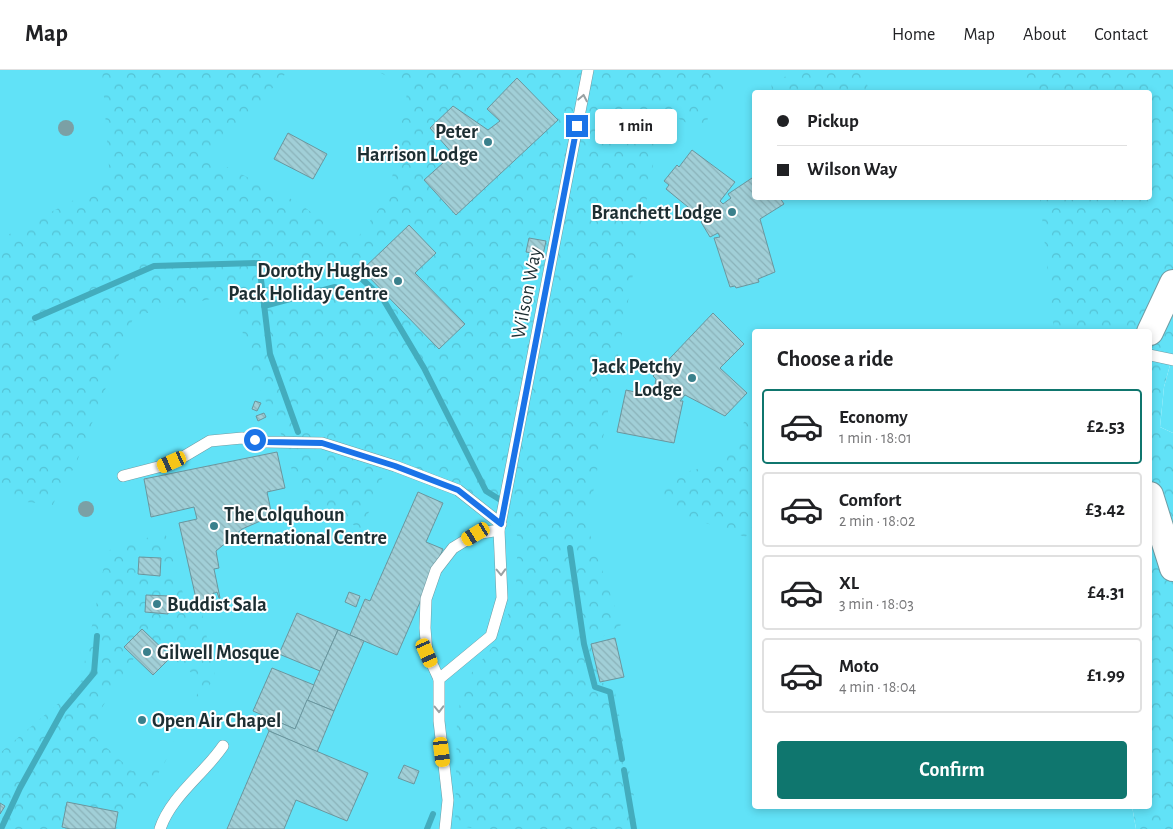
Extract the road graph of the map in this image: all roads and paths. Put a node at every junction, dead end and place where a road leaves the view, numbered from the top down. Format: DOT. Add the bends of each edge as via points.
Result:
graph roads {
  1 [pos="588,70"];
  2 [pos="1173,283"];
  3 [pos="1151,329"];
  4 [pos="1152,355"];
  5 [pos="1173,360"];
  6 [pos="123,476"];
  7 [pos="1152,500"];
  8 [pos="500,527"];
  9 [pos="1173,568"];
  10 [pos="439,679"];
  11 [pos="223,746"];
  12 [pos="160,829"];
  13 [pos="445,829"];
  8 -- 1 [label="lane, Wilson Way, one-way"];
  2 -- 3 [label="street"];
  4 -- 5 [label="lane"];
  6 -- 8 [label="lane" via="162,466 210,441 242,438 322,443 458,490"];
  7 -- 9 [label="street"];
  8 -- 10 [label="lane, Wilson Way, one-way" via="502,598 491,636"];
  8 -- 10 [label="lane" via="476,534 453,548 436,570 426,599 425,628 427,653"];
  10 -- 13 [label="lane, one-way" via="439,721 448,800"];
  11 -- 12 [label="lane" via="175,801"];
}
